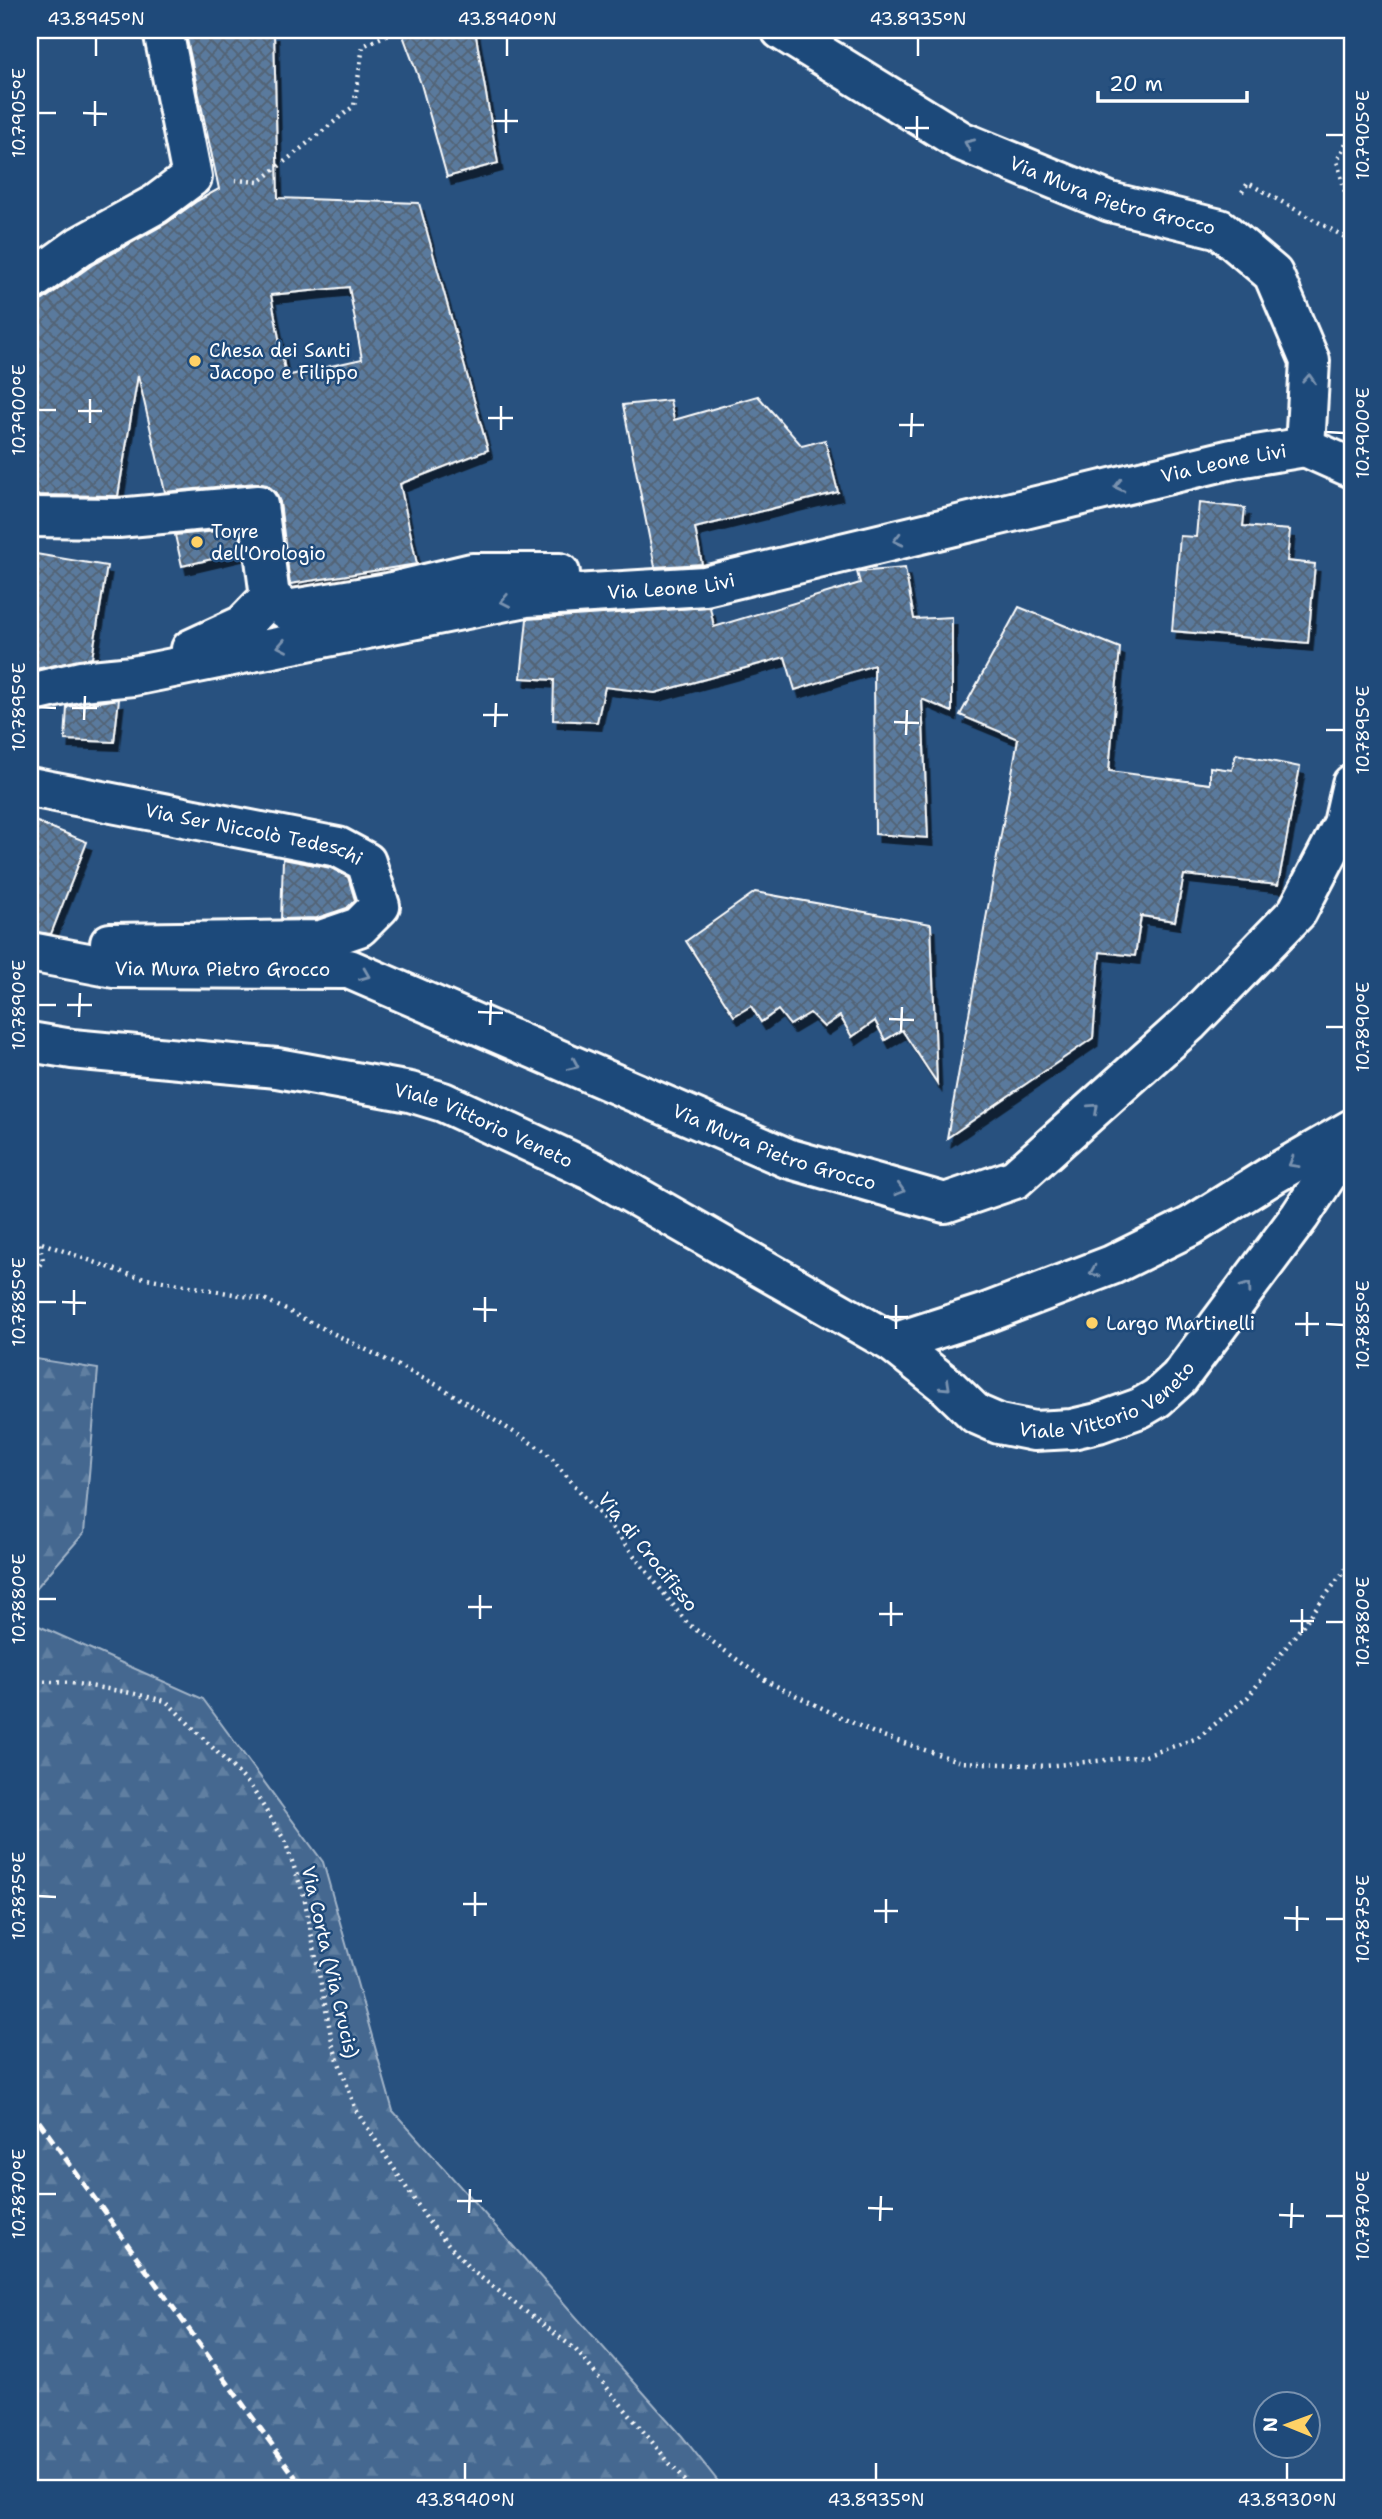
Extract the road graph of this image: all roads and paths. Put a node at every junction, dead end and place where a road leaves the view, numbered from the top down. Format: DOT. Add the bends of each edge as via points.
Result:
graph roads {
  1 [pos="163,30"];
  2 [pos="397,30"];
  3 [pos="781,30"];
  4 [pos="1352,131"];
  5 [pos="192,177"];
  6 [pos="1352,218"];
  7 [pos="1220,229"];
  8 [pos="1352,241"];
  9 [pos="30,282"];
  10 [pos="1305,447"];
  11 [pos="1352,468"];
  12 [pos="30,517"];
  13 [pos="645,590"];
  14 [pos="270,597"];
  15 [pos="133,676"];
  16 [pos="30,693"];
  17 [pos="1352,784"];
  18 [pos="30,787"];
  19 [pos="30,944"];
  20 [pos="30,952"];
  21 [pos="30,1042"];
  22 [pos="1352,1129"];
  23 [pos="1352,1137"];
  24 [pos="30,1237"];
  25 [pos="39,1242"];
  26 [pos="30,1275"];
  27 [pos="893,1343"];
  28 [pos="1352,1562"];
  29 [pos="30,1681"];
  30 [pos="691,2489"];
  1 -- 5 [label="street"];
  2 -- 5 [label="path" via="363,46 354,106 259,182"];
  7 -- 3 [label="street, Via Mura Pietro Grocco, one-way" via="1110,202 961,141"];
  4 -- 6 [label="path" via="1337,162"];
  5 -- 9 [label="street"];
  7 -- 8 [label="path" via="1248,183"];
  10 -- 7 [label="street, Via Mura Pietro Grocco, one-way" via="1310,361 1273,274"];
  10 -- 11 [label="street"];
  10 -- 13 [label="street, Via Leone Livi, one-way" via="1232,459 705,586"];
  12 -- 14 [label="street" via="118,518 258,505"];
  13 -- 14 [label="street" via="562,573 472,573 287,610"];
  13 -- 15 [label="street, Via Leone Livi, one-way" via="526,597"];
  14 -- 15 [label="street" via="243,625"];
  15 -- 16 [label="street, Via Leone Livi" via="81,681"];
  20 -- 17 [label="street, Via Mura Pietro Grocco, one-way" via="114,968 349,969 787,1158 945,1203 1015,1178 1190,1022 1297,912 1343,824"];
  18 -- 19 [label="street, Via Ser Niccolò Tedeschi" via="338,847 366,862 380,906 359,927 321,940"];
  21 -- 27 [label="street, Viale Vittorio Veneto" via="277,1068 443,1102 592,1171"];
  22 -- 27 [label="street, one-way" via="1191,1226 1112,1265"];
  27 -- 23 [label="street, Viale Vittorio Veneto, one-way" via="976,1414 999,1424 1034,1431 1072,1429 1140,1408 1179,1378 1206,1344"];
  24 -- 25 [label="path"];
  25 -- 26 [label="path" via="43,1260"];
  25 -- 28 [label="path, Via di Crocifisso" via="130,1275 266,1300 439,1386 546,1452 688,1624 748,1668 874,1732 961,1762 1059,1765 1145,1756 1198,1738 1248,1697"];
  29 -- 30 [label="path, Via Corta (Via Crucis)" via="85,1685 166,1701 250,1785 285,1841 304,1896 332,2046 356,2110 428,2221 454,2251 471,2270 575,2349"];
}
